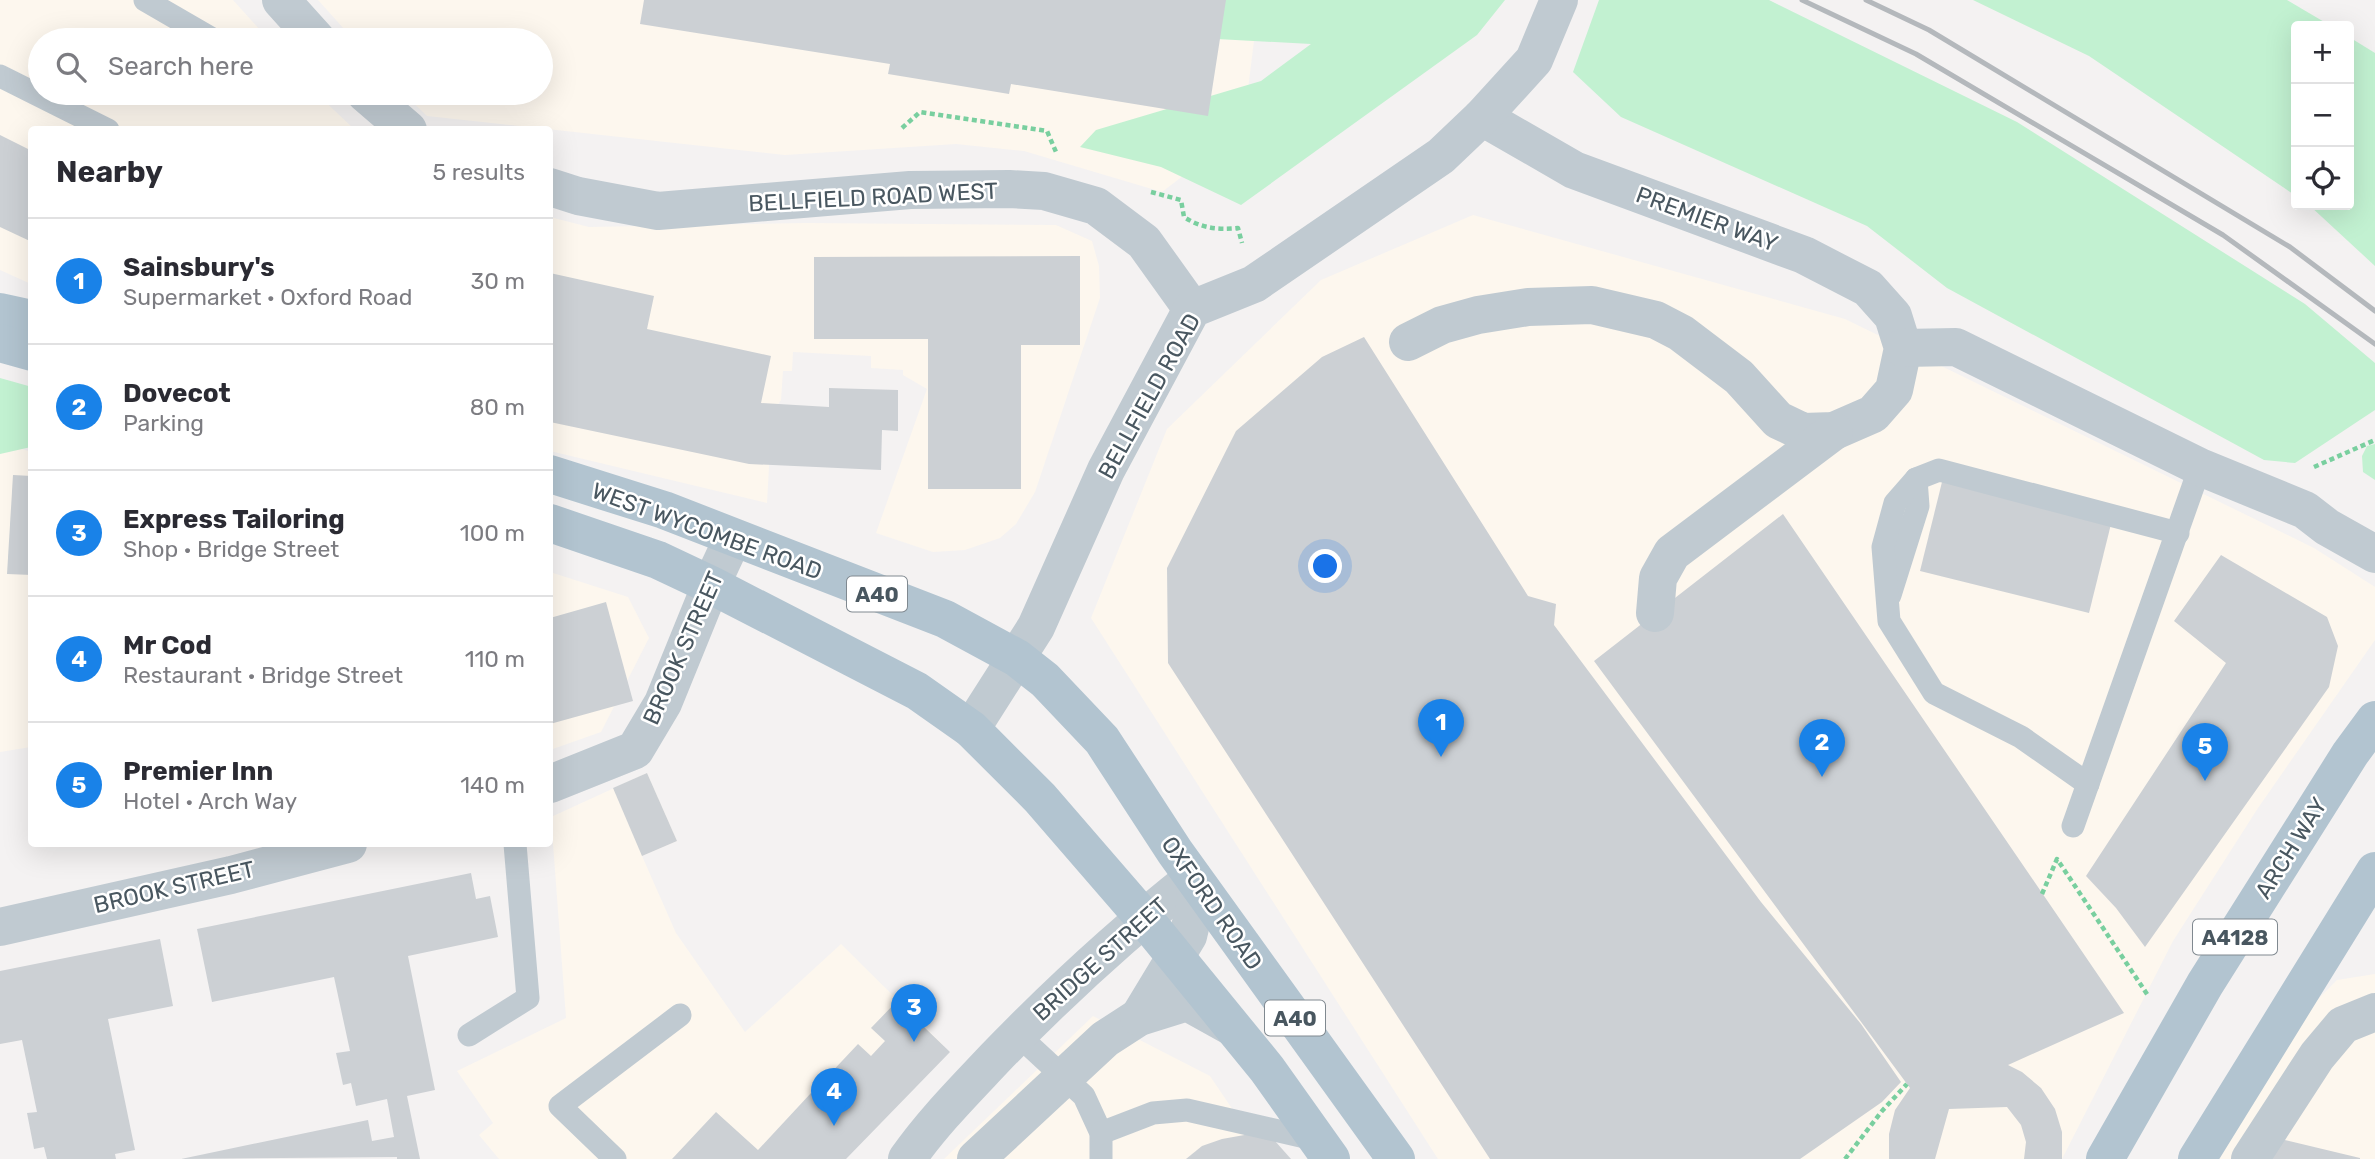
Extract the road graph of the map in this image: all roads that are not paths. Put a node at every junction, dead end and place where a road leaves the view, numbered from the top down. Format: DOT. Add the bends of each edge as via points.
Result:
graph roads {
  1 [pos="145,0"];
  2 [pos="281,0"];
  3 [pos="1559,0"];
  4 [pos="193,28"];
  5 [pos="301,28"];
  6 [pos="0,76"];
  7 [pos="28,90"];
  8 [pos="58,105"];
  9 [pos="379,105"];
  10 [pos="1482,117"];
  11 [pos="100,126"];
  12 [pos="403,126"];
  13 [pos="553,188"];
  14 [pos="1192,309"];
  15 [pos="0,312"];
  16 [pos="28,318"];
  17 [pos="1408,342"];
  18 [pos="0,343"];
  19 [pos="1903,348"];
  20 [pos="28,351"];
  21 [pos="1834,431"];
  22 [pos="2200,467"];
  23 [pos="553,475"];
  24 [pos="553,524"];
  25 [pos="2178,533"];
  26 [pos="733,538"];
  27 [pos="2375,554"];
  28 [pos="711,585"];
  29 [pos="1655,613"];
  30 [pos="1017,658"];
  31 [pos="2375,720"];
  32 [pos="971,729"];
  33 [pos="553,784"];
  34 [pos="2088,784"];
  35 [pos="2073,826"];
  36 [pos="337,847"];
  37 [pos="515,847"];
  38 [pos="2375,871"];
  39 [pos="1193,878"];
  40 [pos="1143,917"];
  41 [pos="0,927"];
  42 [pos="1175,956"];
  43 [pos="2375,1012"];
  44 [pos="680,1015"];
  45 [pos="1139,1017"];
  46 [pos="1232,1027"];
  47 [pos="469,1035"];
  48 [pos="1018,1035"];
  49 [pos="1064,1077"];
  50 [pos="1101,1133"];
  51 [pos="1325,1149"];
  52 [pos="615,1159"];
  53 [pos="907,1159"];
  54 [pos="976,1159"];
  55 [pos="1101,1159"];
  56 [pos="1396,1159"];
  57 [pos="2105,1159"];
  58 [pos="2197,1159"];
  59 [pos="2250,1159"];
  1 -- 4 [label="lane"];
  2 -- 5 [label="street"];
  3 -- 10 [label="street, BELLFIELD ROAD" via="1534,60"];
  6 -- 7 [label="lane"];
  8 -- 11 [label="lane"];
  9 -- 12 [label="street"];
  10 -- 14 [label="street, BELLFIELD ROAD" via="1441,156 1254,284"];
  10 -- 19 [label="street, PREMIER WAY" via="1574,170 1804,255 1868,288 1893,316"];
  13 -- 14 [label="street, BELLFIELD ROAD WEST" via="658,211 910,190 1044,191 1096,206 1144,242"];
  14 -- 30 [label="street, BELLFIELD ROAD" via="1106,470 1036,627"];
  15 -- 16 [label="main road"];
  17 -- 21 [label="street" via="1442,325 1528,307 1592,305 1623,311 1681,333 1739,377 1778,420 1803,432"];
  18 -- 20 [label="main road"];
  19 -- 21 [label="street" via="1894,390 1872,414"];
  19 -- 22 [label="street" via="1956,347"];
  21 -- 29 [label="street" via="1672,553 1658,578"];
  22 -- 25 [label="lane"];
  22 -- 27 [label="street" via="2305,510"];
  23 -- 26 [label="main road, WEST WYCOMBE ROAD / A40" via="664,510"];
  24 -- 28 [label="main road, WEST WYCOMBE ROAD / A40" via="658,560"];
  25 -- 34 [label="lane"];
  25 -- 34 [label="lane" via="1939,470 1916,479 1895,503 1883,547 1889,621 1934,693 2021,737"];
  26 -- 28 [label="street, BROOK STREET"];
  26 -- 30 [label="main road, WEST WYCOMBE ROAD / A40" via="946,619"];
  28 -- 32 [label="main road, WEST WYCOMBE ROAD / A40" via="917,691"];
  28 -- 33 [label="street, BROOK STREET" via="663,703 635,750"];
  30 -- 32 [label="street, BELLFIELD ROAD"];
  30 -- 39 [label="main road, OXFORD ROAD / A40" via="1045,680 1102,740"];
  31 -- 57 [label="main road, ARCH WAY / A4128" via="2206,984"];
  32 -- 40 [label="main road, A40" via="1040,798"];
  34 -- 35 [label="lane"];
  36 -- 41 [label="street, BROOK STREET"];
  37 -- 47 [label="lane" via="528,998"];
  38 -- 58 [label="main road"];
  39 -- 40 [label="street, BRIDGE STREET"];
  39 -- 42 [label="street, BRIDGE STREET" via="1197,898 1188,936"];
  39 -- 56 [label="main road, OXFORD ROAD / A40"];
  40 -- 42 [label="main road, A40"];
  40 -- 48 [label="street, BRIDGE STREET"];
  42 -- 45 [label="street, BRIDGE STREET"];
  42 -- 46 [label="main road, A40"];
  43 -- 59 [label="street" via="2343,1025 2317,1056"];
  44 -- 52 [label="lane" via="560,1106"];
  45 -- 46 [label="street, BRIDGE STREET" via="1187,1002"];
  45 -- 49 [label="street, BRIDGE STREET" via="1105,1039"];
  46 -- 51 [label="main road, A40"];
  48 -- 49 [label="lane"];
  48 -- 53 [label="street, BRIDGE STREET" via="930,1126"];
  49 -- 50 [label="lane" via="1084,1096"];
  49 -- 54 [label="street, BRIDGE STREET"];
  50 -- 51 [label="lane" via="1153,1113 1187,1110"];
  50 -- 55 [label="lane"];
}
